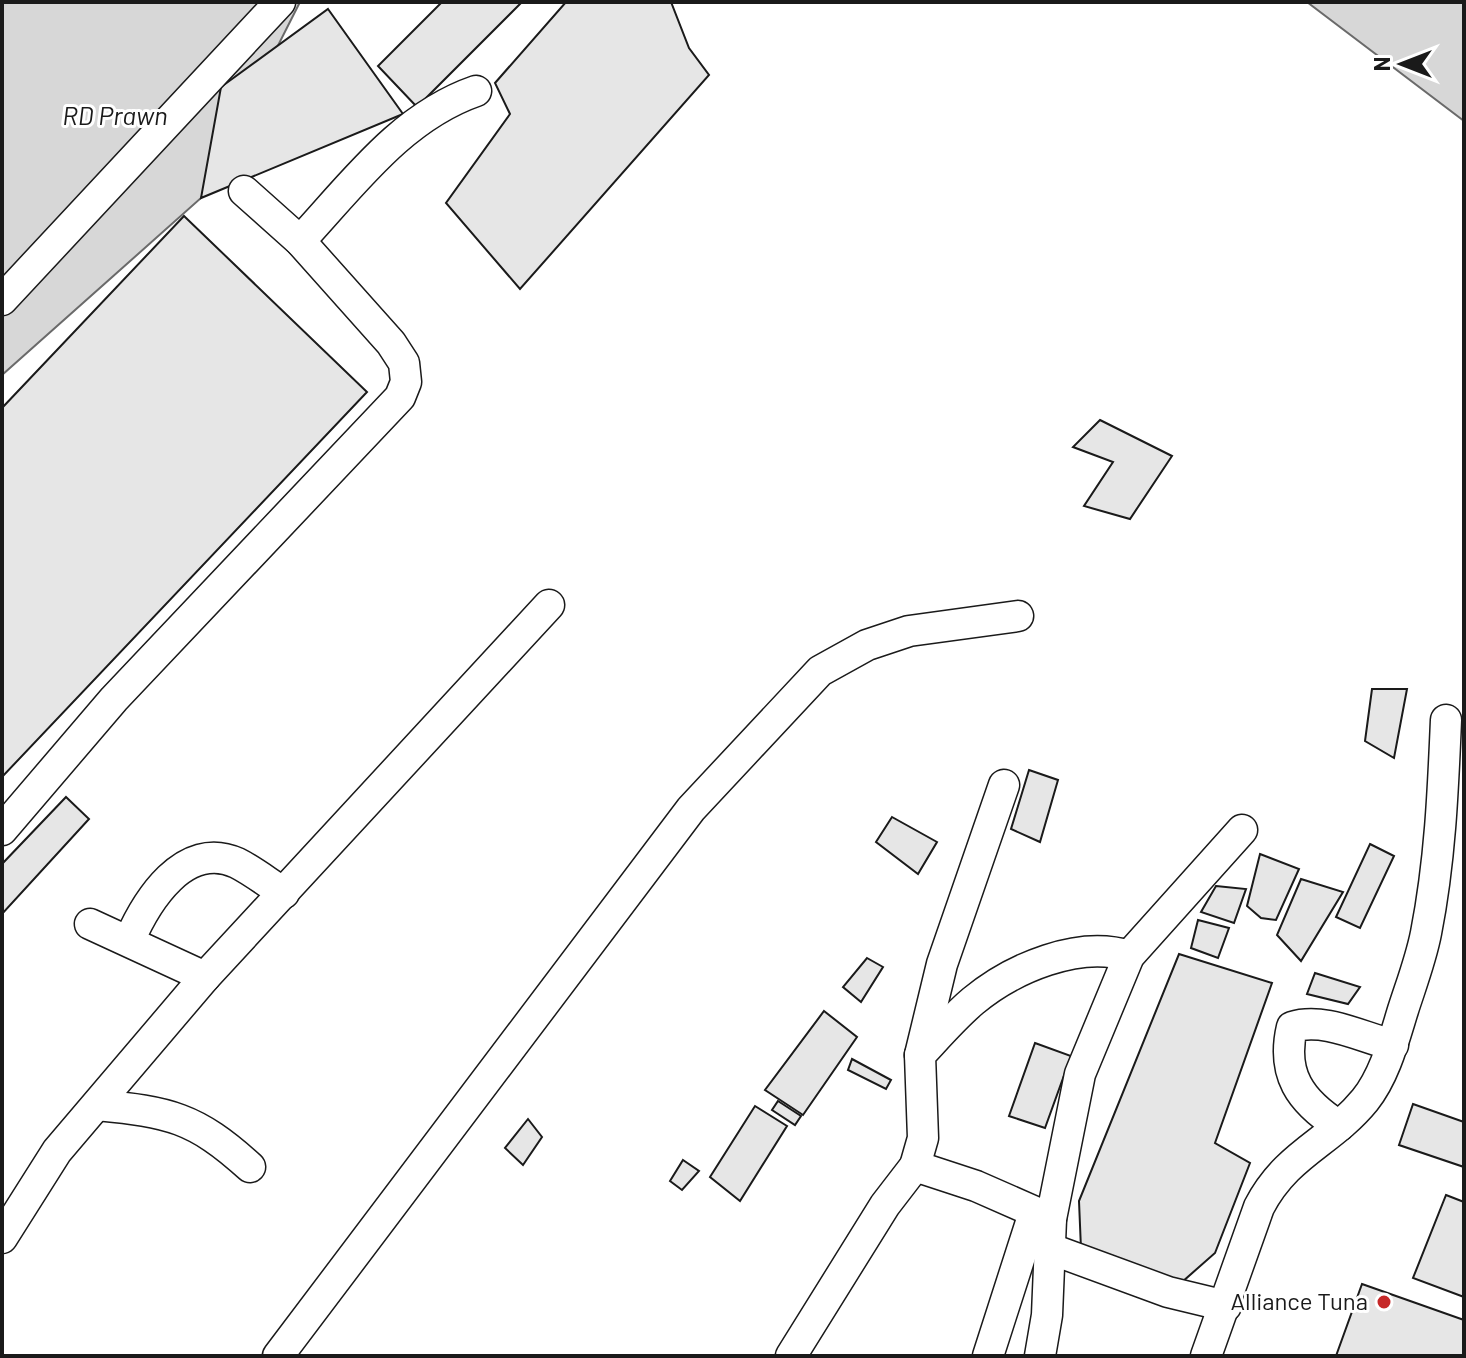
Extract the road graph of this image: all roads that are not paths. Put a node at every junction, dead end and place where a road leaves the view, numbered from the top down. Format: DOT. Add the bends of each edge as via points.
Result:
graph roads {
  1 [pos="280,2"];
  2 [pos="476,91"];
  3 [pos="244,191"];
  4 [pos="300,241"];
  5 [pos="2,300"];
  6 [pos="549,605"];
  7 [pos="1018,616"];
  8 [pos="1446,720"];
  9 [pos="1004,785"];
  10 [pos="2,830"];
  11 [pos="1242,830"];
  12 [pos="284,893"];
  13 [pos="90,924"];
  14 [pos="129,941"];
  15 [pos="1129,956"];
  16 [pos="205,977"];
  17 [pos="1393,1045"];
  18 [pos="920,1055"];
  19 [pos="97,1105"];
  20 [pos="1339,1126"];
  21 [pos="915,1166"];
  22 [pos="250,1167"];
  23 [pos="1042,1216"];
  24 [pos="2,1238"];
  25 [pos="1051,1249"];
  26 [pos="1226,1306"];
  27 [pos="278,1356"];
  28 [pos="791,1356"];
  29 [pos="988,1356"];
  30 [pos="1040,1356"];
  31 [pos="1206,1356"];
  1 -- 5 [label="lane"];
  2 -- 4 [label="lane" via="445,102 400,133"];
  3 -- 4 [label="lane"];
  4 -- 10 [label="lane" via="404,363 406,382 400,397 114,699"];
  6 -- 12 [label="lane"];
  7 -- 27 [label="lane" via="909,631 867,645 820,671 691,809"];
  8 -- 17 [label="lane" via="1438,863 1425,937"];
  9 -- 18 [label="lane" via="959,909"];
  11 -- 15 [label="lane"];
  12 -- 14 [label="lane" via="234,862 207,859 170,877 145,905"];
  12 -- 16 [label="lane"];
  13 -- 14 [label="lane"];
  14 -- 16 [label="lane"];
  15 -- 18 [label="lane" via="1103,949 1076,950 1008,978 973,1000"];
  15 -- 23 [label="lane" via="1080,1074"];
  16 -- 19 [label="lane"];
  17 -- 20 [label="lane" via="1367,1098"];
  17 -- 20 [label="lane" via="1323,1025 1292,1027 1286,1055 1292,1079 1322,1115"];
  18 -- 21 [label="lane" via="923,1138"];
  19 -- 22 [label="lane" via="179,1116"];
  19 -- 24 [label="lane" via="57,1151"];
  20 -- 26 [label="lane" via="1270,1184"];
  21 -- 23 [label="lane"];
  21 -- 28 [label="lane"];
  23 -- 25 [label="lane"];
  23 -- 29 [label="lane"];
  25 -- 26 [label="lane" via="1168,1292"];
  25 -- 30 [label="lane"];
  26 -- 31 [label="lane"];
}
